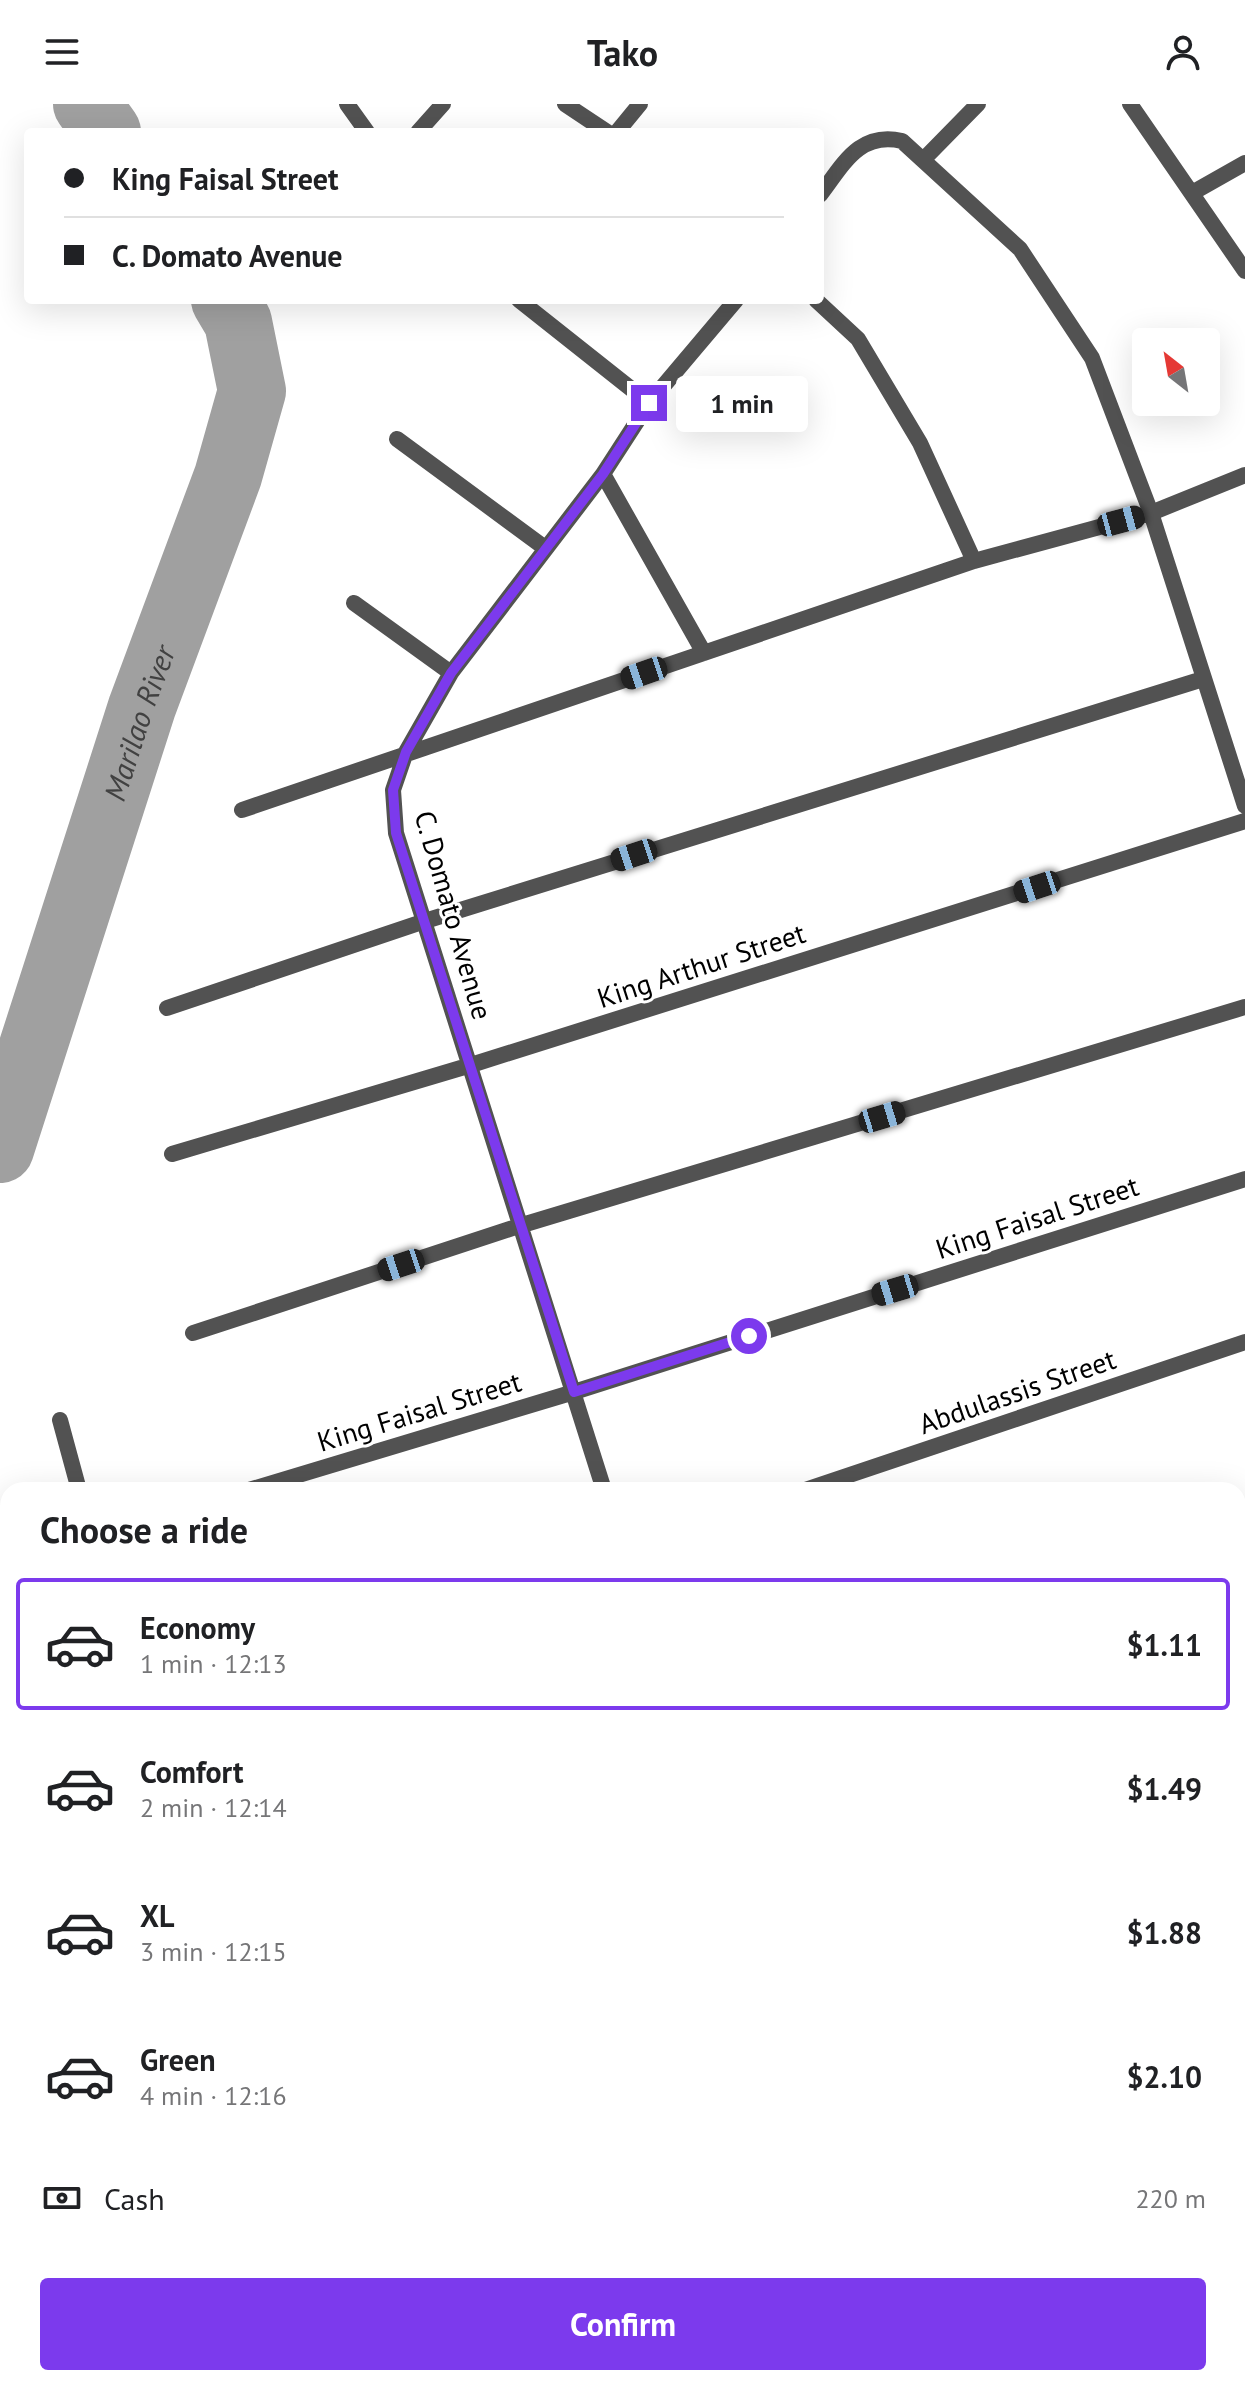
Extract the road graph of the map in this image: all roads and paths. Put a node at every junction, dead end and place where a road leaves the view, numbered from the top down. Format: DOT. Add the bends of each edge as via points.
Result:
graph roads {
  1 [pos="347,104"];
  2 [pos="443,104"];
  3 [pos="565,104"];
  4 [pos="640,104"];
  5 [pos="978,104"];
  6 [pos="1130,104"];
  7 [pos="364,128"];
  8 [pos="422,128"];
  9 [pos="601,128"];
  10 [pos="620,128"];
  11 [pos="924,159"];
  12 [pos="1245,163"];
  13 [pos="824,190"];
  14 [pos="1192,193"];
  15 [pos="1245,271"];
  16 [pos="524,304"];
  17 [pos="733,304"];
  18 [pos="820,304"];
  19 [pos="649,403"];
  20 [pos="397,439"];
  21 [pos="603,474"];
  22 [pos="1245,475"];
  23 [pos="1151,513"];
  24 [pos="545,548"];
  25 [pos="974,561"];
  26 [pos="354,603"];
  27 [pos="704,653"];
  28 [pos="451,673"];
  29 [pos="1203,679"];
  30 [pos="406,752"];
  31 [pos="1245,806"];
  32 [pos="242,810"];
  33 [pos="1245,821"];
  34 [pos="425,921"];
  35 [pos="1245,1007"];
  36 [pos="167,1008"];
  37 [pos="471,1065"];
  38 [pos="172,1154"];
  39 [pos="1245,1179"];
  40 [pos="519,1226"];
  41 [pos="193,1333"];
  42 [pos="1245,1342"];
  43 [pos="574,1392"];
  44 [pos="60,1420"];
  45 [pos="77,1482"];
  46 [pos="276,1482"];
  47 [pos="602,1482"];
  48 [pos="829,1482"];
  1 -- 7 [label="street"];
  2 -- 8 [label="street"];
  3 -- 9 [label="street"];
  4 -- 10 [label="street"];
  5 -- 11 [label="street"];
  6 -- 14 [label="street"];
  11 -- 13 [label="street" via="902,141 884,137 864,144"];
  11 -- 23 [label="street" via="1020,249 1092,358"];
  12 -- 14 [label="street"];
  14 -- 15 [label="street"];
  16 -- 19 [label="street"];
  17 -- 19 [label="street, C. Domato Avenue"];
  18 -- 25 [label="street" via="858,339 920,443"];
  19 -- 21 [label="street, C. Domato Avenue"];
  20 -- 24 [label="street"];
  21 -- 24 [label="street, C. Domato Avenue"];
  21 -- 27 [label="street"];
  22 -- 23 [label="street"];
  23 -- 25 [label="street"];
  23 -- 29 [label="street"];
  24 -- 28 [label="street, C. Domato Avenue"];
  25 -- 27 [label="street"];
  26 -- 28 [label="street"];
  27 -- 30 [label="street"];
  28 -- 30 [label="street, C. Domato Avenue"];
  29 -- 31 [label="street"];
  29 -- 34 [label="street"];
  30 -- 32 [label="street"];
  30 -- 34 [label="street, C. Domato Avenue" via="393,790 396,833"];
  33 -- 37 [label="street, King Arthur Street"];
  34 -- 36 [label="street"];
  34 -- 37 [label="street, C. Domato Avenue"];
  35 -- 40 [label="street"];
  37 -- 38 [label="street, King Arthur Street"];
  37 -- 40 [label="street, C. Domato Avenue"];
  39 -- 43 [label="street, King Faisal Street"];
  40 -- 41 [label="street"];
  40 -- 43 [label="street, C. Domato Avenue"];
  42 -- 48 [label="street, Abdulassis Street"];
  43 -- 46 [label="street, King Faisal Street"];
  43 -- 47 [label="street, C. Domato Avenue"];
  44 -- 45 [label="street"];
}
